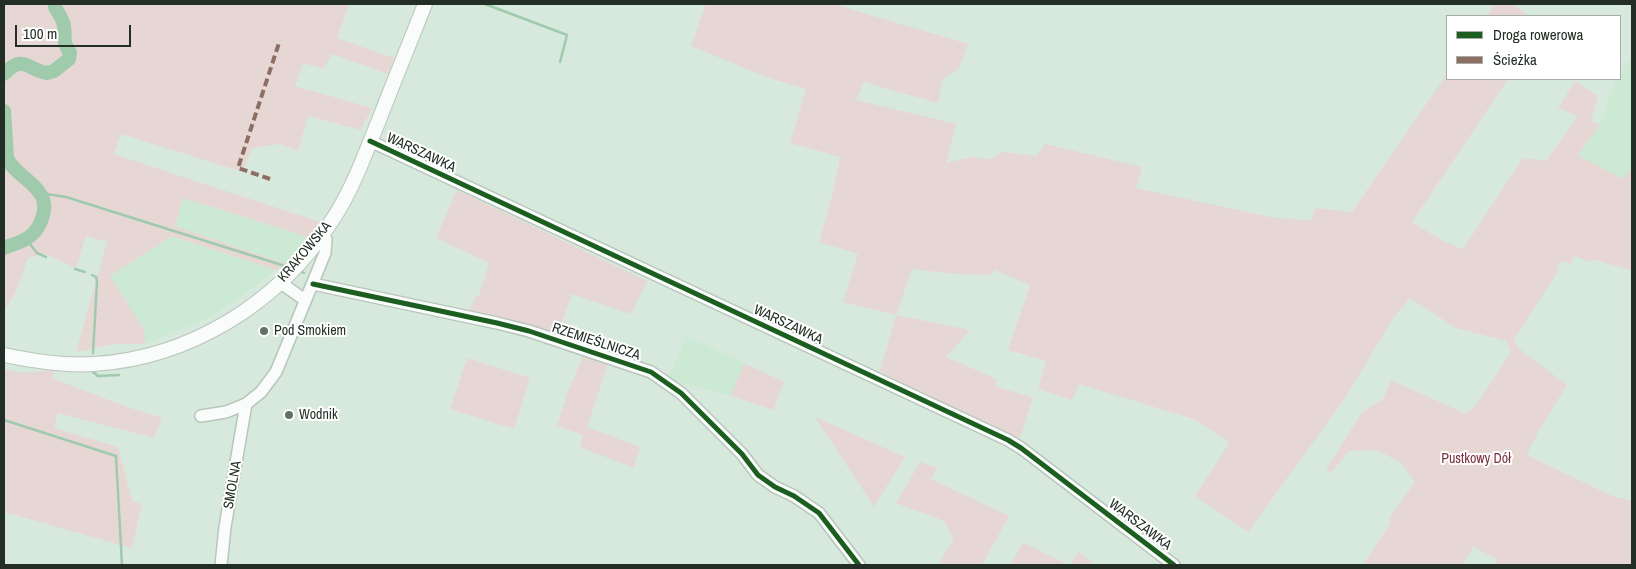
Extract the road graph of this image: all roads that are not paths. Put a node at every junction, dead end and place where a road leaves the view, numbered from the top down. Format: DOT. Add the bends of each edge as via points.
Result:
graph roads {
  1 [pos="425,4"];
  2 [pos="370,141"];
  3 [pos="322,236"];
  4 [pos="281,283"];
  5 [pos="313,284"];
  6 [pos="305,300"];
  7 [pos="4,355"];
  8 [pos="246,404"];
  9 [pos="201,416"];
  10 [pos="221,565"];
  11 [pos="859,565"];
  12 [pos="1174,565"];
  1 -- 2 [label="main road, KRAKOWSKA"];
  2 -- 3 [label="main road, KRAKOWSKA" via="346,195"];
  2 -- 12 [label="street, WARSZAWKA" via="1008,440"];
  3 -- 4 [label="main road, KRAKOWSKA"];
  3 -- 5 [label="street" via="326,239 325,253"];
  4 -- 6 [label="street"];
  4 -- 7 [label="main road, KRAKOWSKA" via="220,327 156,353 114,362 74,364"];
  5 -- 6 [label="street"];
  5 -- 11 [label="street, RZEMIEŚLNICZA" via="529,331 651,372 681,393 742,454 758,475 818,513"];
  6 -- 8 [label="street" via="276,372 261,392"];
  8 -- 9 [label="street" via="226,412"];
  8 -- 10 [label="street, SMOLNA"];
}
